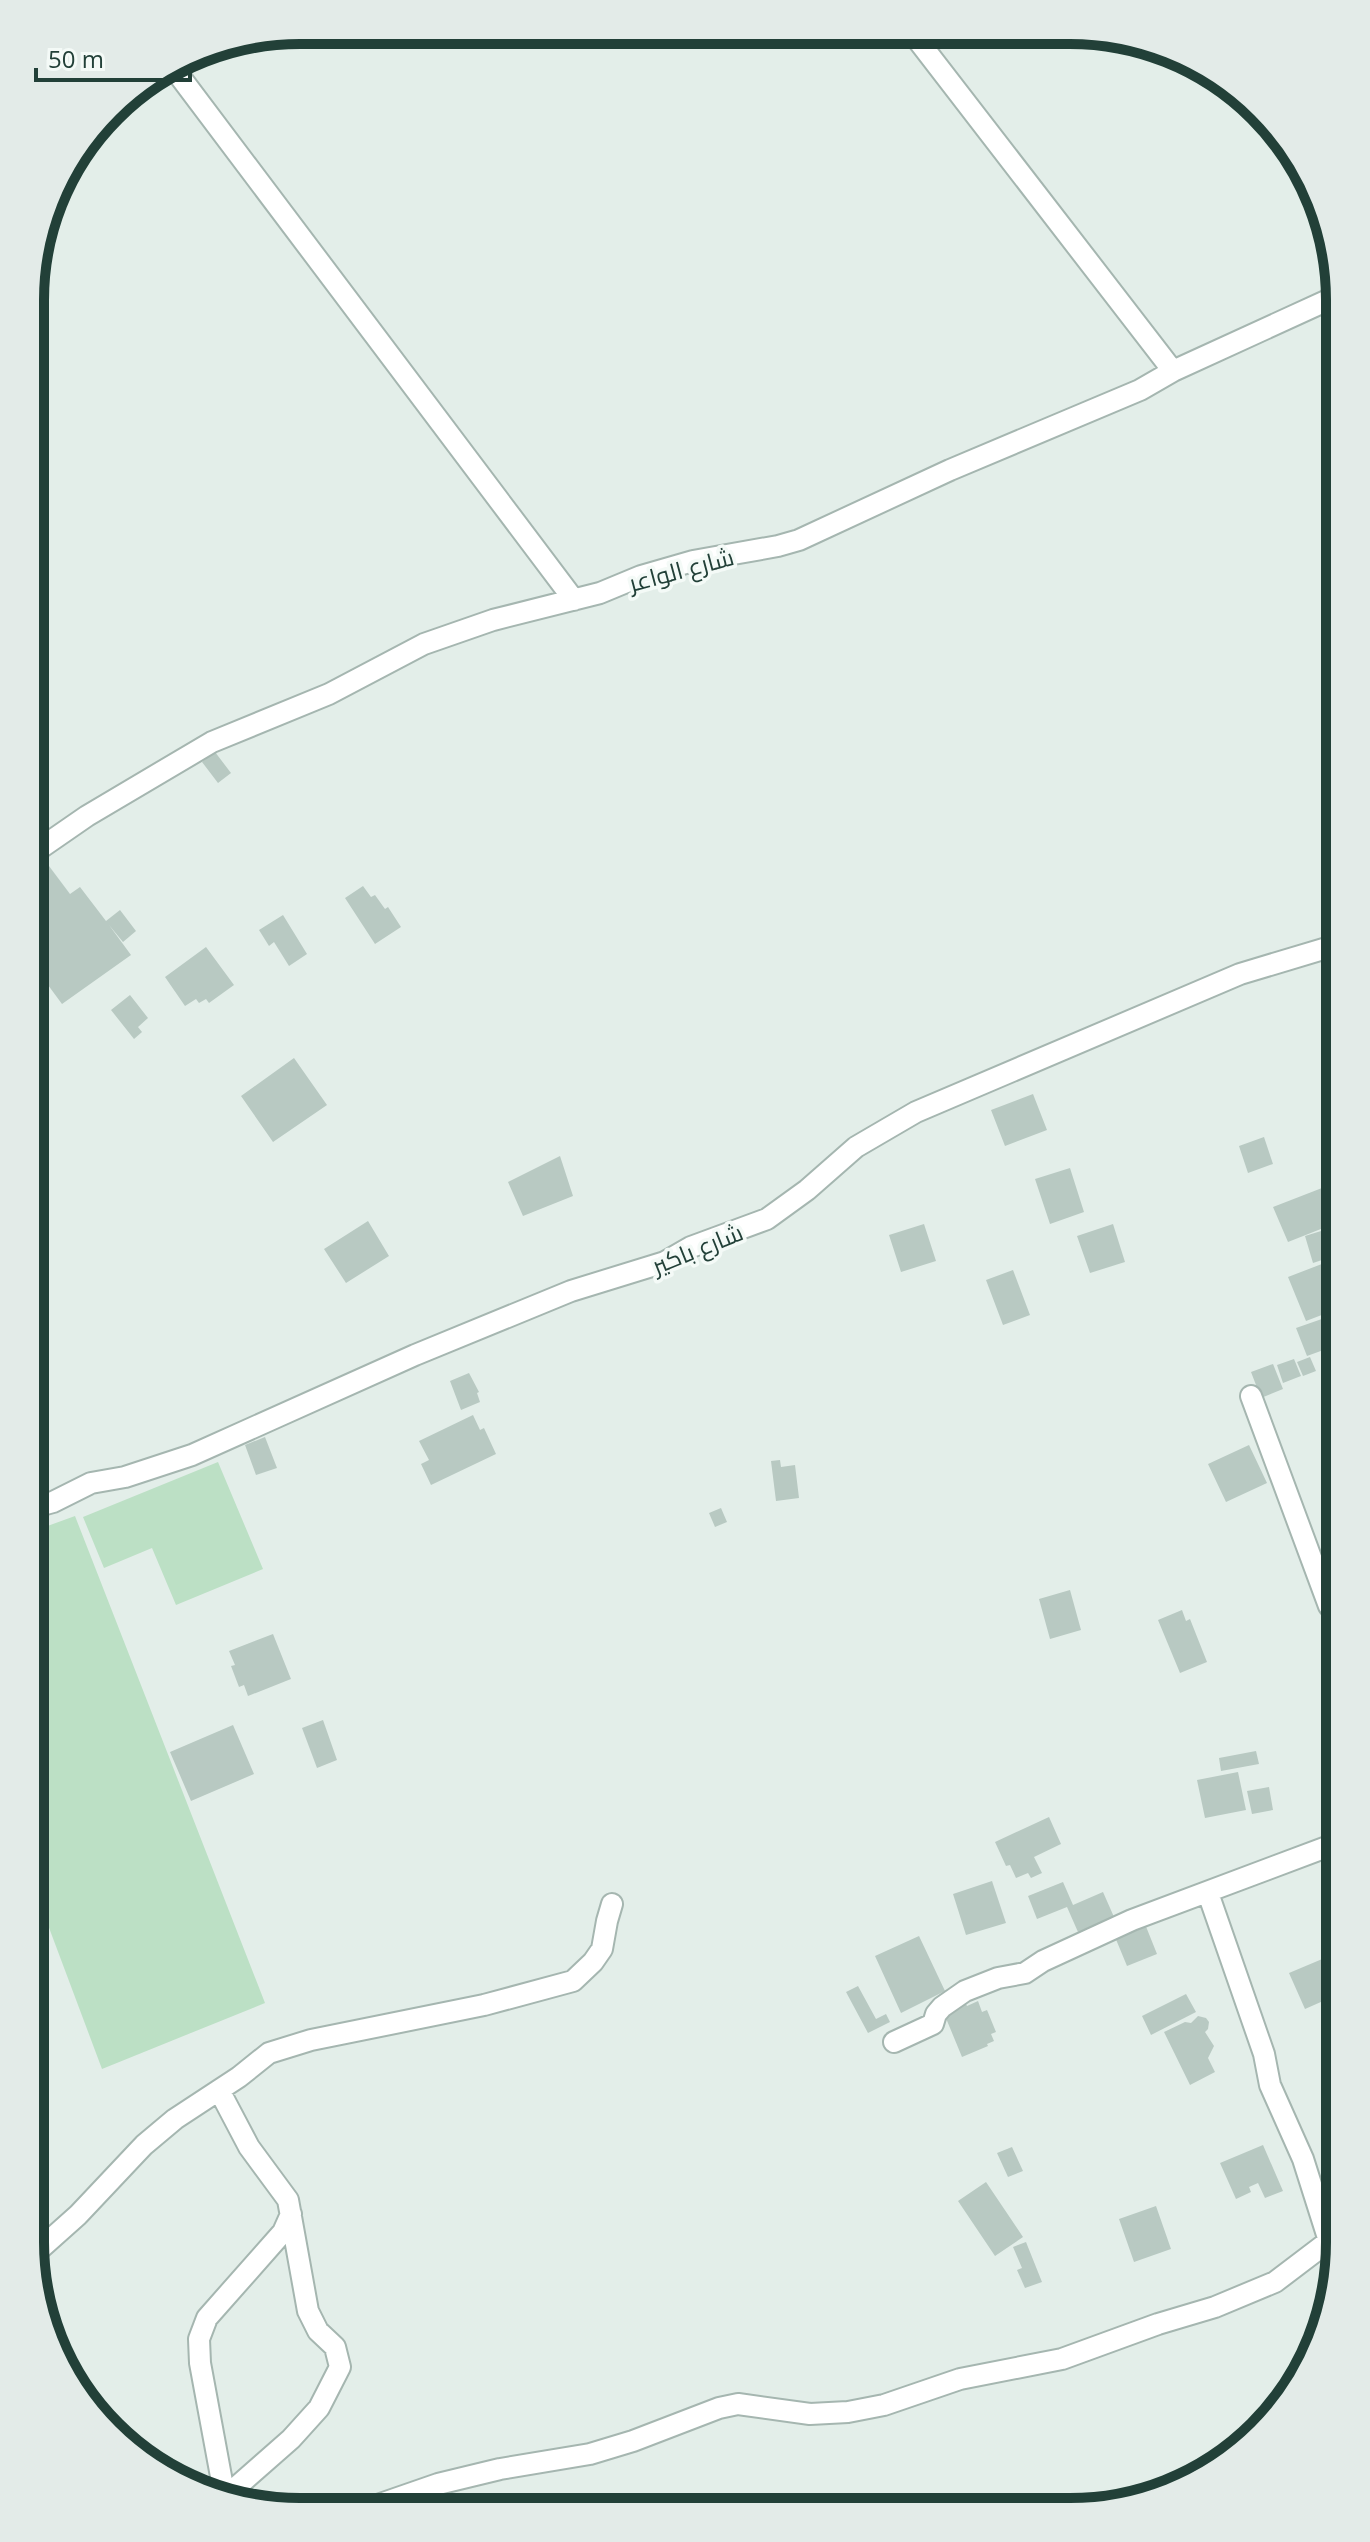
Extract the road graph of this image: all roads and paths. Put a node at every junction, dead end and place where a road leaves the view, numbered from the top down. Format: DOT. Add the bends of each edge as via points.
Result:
graph roads {
  1 [pos="921,44"];
  2 [pos="178,75"];
  3 [pos="1326,301"];
  4 [pos="1173,371"];
  5 [pos="574,600"];
  6 [pos="44,846"];
  7 [pos="1326,948"];
  8 [pos="1251,1396"];
  9 [pos="44,1504"];
  10 [pos="1325,1596"];
  11 [pos="1325,1848"];
  12 [pos="1208,1893"];
  13 [pos="612,1904"];
  14 [pos="894,2042"];
  15 [pos="219,2090"];
  16 [pos="291,2214"];
  17 [pos="1325,2217"];
  18 [pos="44,2245"];
  19 [pos="1325,2246"];
  20 [pos="223,2485"];
  21 [pos="235,2489"];
  22 [pos="398,2498"];
  1 -- 4 [label="street"];
  2 -- 5 [label="street"];
  3 -- 4 [label="street, شارع الواعر"];
  4 -- 5 [label="street, شارع الواعر" via="799,540 693,561"];
  5 -- 6 [label="street, شارع الواعر" via="424,644 329,694 212,742"];
  7 -- 9 [label="street, شارع باكير" via="1240,974 916,1112 856,1147 767,1219 443,1343 192,1455 91,1483"];
  8 -- 10 [label="street"];
  11 -- 12 [label="street"];
  12 -- 14 [label="street" via="1132,1920 1025,1973 965,1991 942,2007 933,2024"];
  12 -- 17 [label="street" via="1260,2040 1270,2085"];
  13 -- 15 [label="street" via="602,1949 573,1981 288,2046 269,2053"];
  15 -- 16 [label="street" via="249,2147 288,2200"];
  15 -- 18 [label="street" via="144,2145"];
  16 -- 20 [label="street" via="283,2232 207,2318 199,2339"];
  16 -- 21 [label="street" via="308,2311 335,2347 340,2367 319,2408 301,2429"];
  19 -- 22 [label="street" via="1275,2282 1062,2359 960,2379 848,2412 810,2414 738,2404 590,2454 500,2469"];
}
